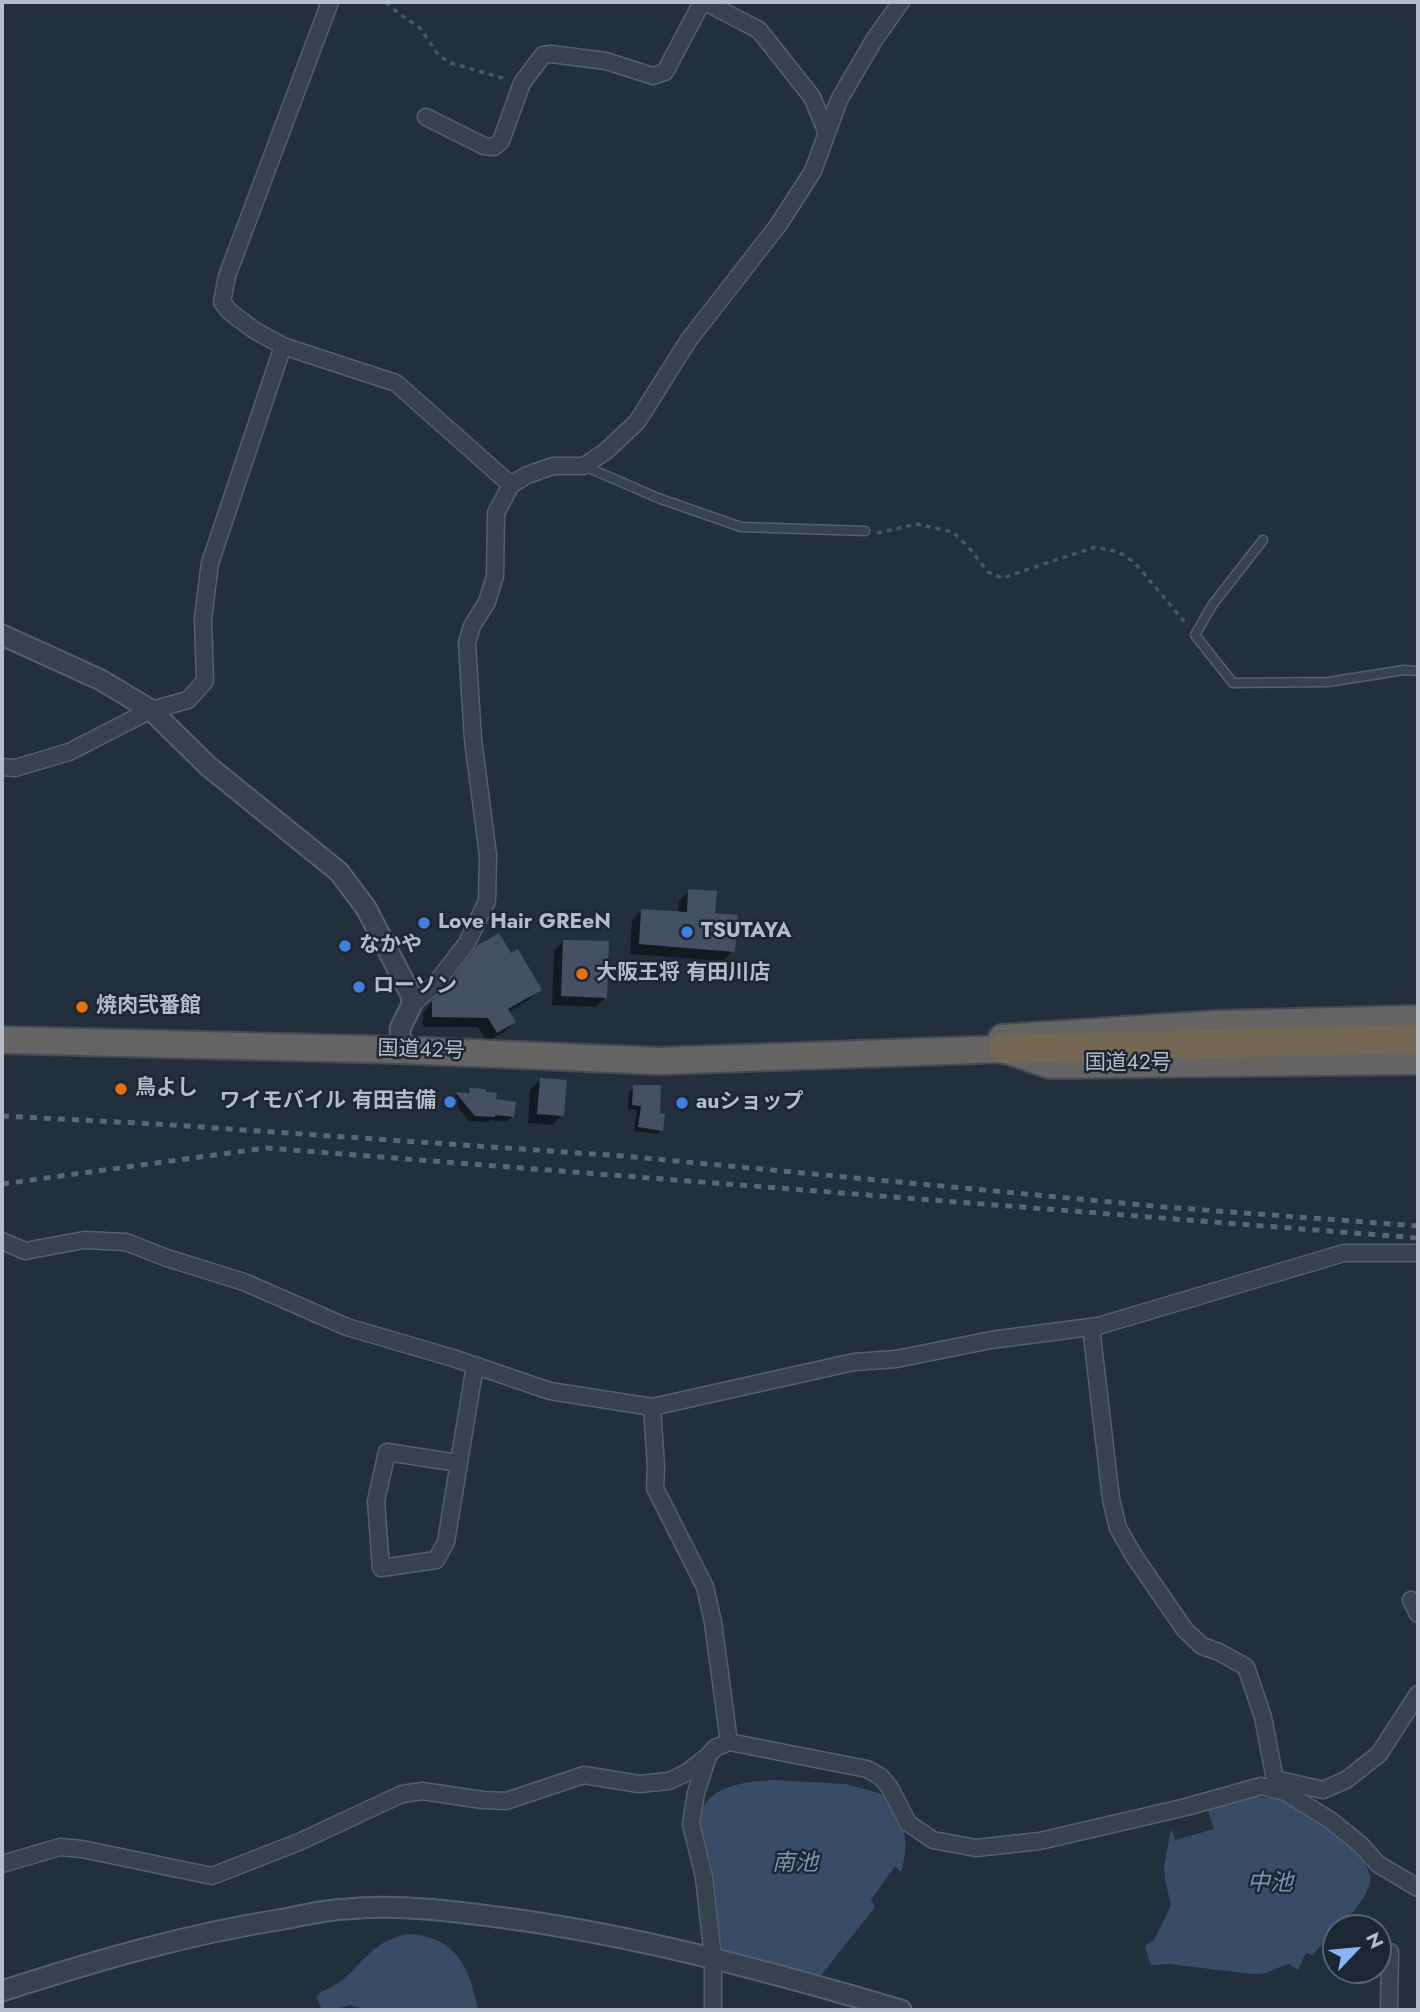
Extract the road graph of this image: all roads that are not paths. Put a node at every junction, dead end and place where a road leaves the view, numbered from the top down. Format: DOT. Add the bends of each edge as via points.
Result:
graph roads {
  1 [pos="330,2"];
  2 [pos="704,2"];
  3 [pos="901,2"];
  4 [pos="426,117"];
  5 [pos="827,133"];
  6 [pos="283,346"];
  7 [pos="584,466"];
  8 [pos="511,485"];
  9 [pos="865,531"];
  10 [pos="1263,540"];
  11 [pos="2,635"];
  12 [pos="1418,671"];
  13 [pos="151,710"];
  14 [pos="2,767"];
  15 [pos="412,1004"];
  16 [pos="1418,1019"];
  17 [pos="1418,1039"];
  18 [pos="2,1040"];
  19 [pos="1003,1049"];
  20 [pos="401,1050"];
  21 [pos="840,1056"];
  22 [pos="1418,1061"];
  23 [pos="2,1241"];
  24 [pos="1418,1253"];
  25 [pos="1091,1327"];
  26 [pos="475,1365"];
  27 [pos="652,1407"];
  28 [pos="458,1463"];
  29 [pos="1418,1694"];
  30 [pos="729,1742"];
  31 [pos="708,1756"];
  32 [pos="1276,1784"];
  33 [pos="2,1864"];
  34 [pos="1418,1888"];
  35 [pos="713,1958"];
  36 [pos="1389,1984"];
  37 [pos="2,1991"];
  38 [pos="713,2010"];
  39 [pos="901,2010"];
  40 [pos="1389,2010"];
  1 -- 6 [label="street" via="227,276 222,302 254,330"];
  2 -- 4 [label="street" via="665,72 653,76 606,61 543,55 522,83 501,141 494,147"];
  2 -- 5 [label="street" via="759,30 812,97"];
  3 -- 5 [label="street" via="839,100"];
  5 -- 7 [label="street" via="813,171 779,224 688,341 637,422"];
  6 -- 8 [label="street" via="396,383"];
  6 -- 13 [label="street" via="210,563 204,619 205,681 188,700"];
  7 -- 8 [label="street" via="552,466"];
  7 -- 9 [label="lane" via="741,527"];
  8 -- 15 [label="street" via="496,513 495,576 467,643 473,740 488,855 487,901 467,943 433,987"];
  10 -- 12 [label="lane" via="1195,635 1233,683 1328,682"];
  11 -- 13 [label="street" via="101,680"];
  13 -- 14 [label="street" via="69,752 15,768"];
  13 -- 15 [label="street" via="208,766 339,872 366,908"];
  15 -- 20 [label="street" via="400,1028"];
  16 -- 21 [label="highway, 国道42号" via="1041,1034"];
  17 -- 19 [label="highway"];
  18 -- 20 [label="highway, 国道42号"];
  19 -- 21 [label="highway, 国道42号"];
  19 -- 22 [label="highway, 国道42号" via="1050,1065"];
  20 -- 21 [label="highway, 国道42号" via="659,1061"];
  23 -- 26 [label="street" via="25,1251 84,1240 126,1242 244,1282 347,1327"];
  24 -- 25 [label="street" via="1344,1253"];
  25 -- 27 [label="street" via="854,1362"];
  25 -- 32 [label="street" via="1118,1528 1185,1630 1202,1646 1246,1667 1263,1717"];
  26 -- 27 [label="street" via="550,1391"];
  26 -- 28 [label="street"];
  27 -- 30 [label="street" via="655,1488 705,1587"];
  28 -- 28 [label="street" via="446,1542 436,1560 381,1568 376,1502 387,1452"];
  29 -- 32 [label="street" via="1379,1754 1346,1780 1323,1790"];
  30 -- 31 [label="street"];
  30 -- 32 [label="street" via="867,1769 881,1776 908,1823 933,1840 976,1848 1040,1841"];
  31 -- 33 [label="street" via="669,1781 639,1784 584,1775 506,1801 422,1791 402,1794 212,1876 61,1847"];
  31 -- 35 [label="street" via="691,1824 704,1877"];
  32 -- 34 [label="street" via="1330,1820 1378,1864"];
  35 -- 37 [label="street" via="555,1925 431,1908 346,1909 165,1941"];
  35 -- 38 [label="street"];
  35 -- 39 [label="street"];
  36 -- 40 [label="street"];
}
